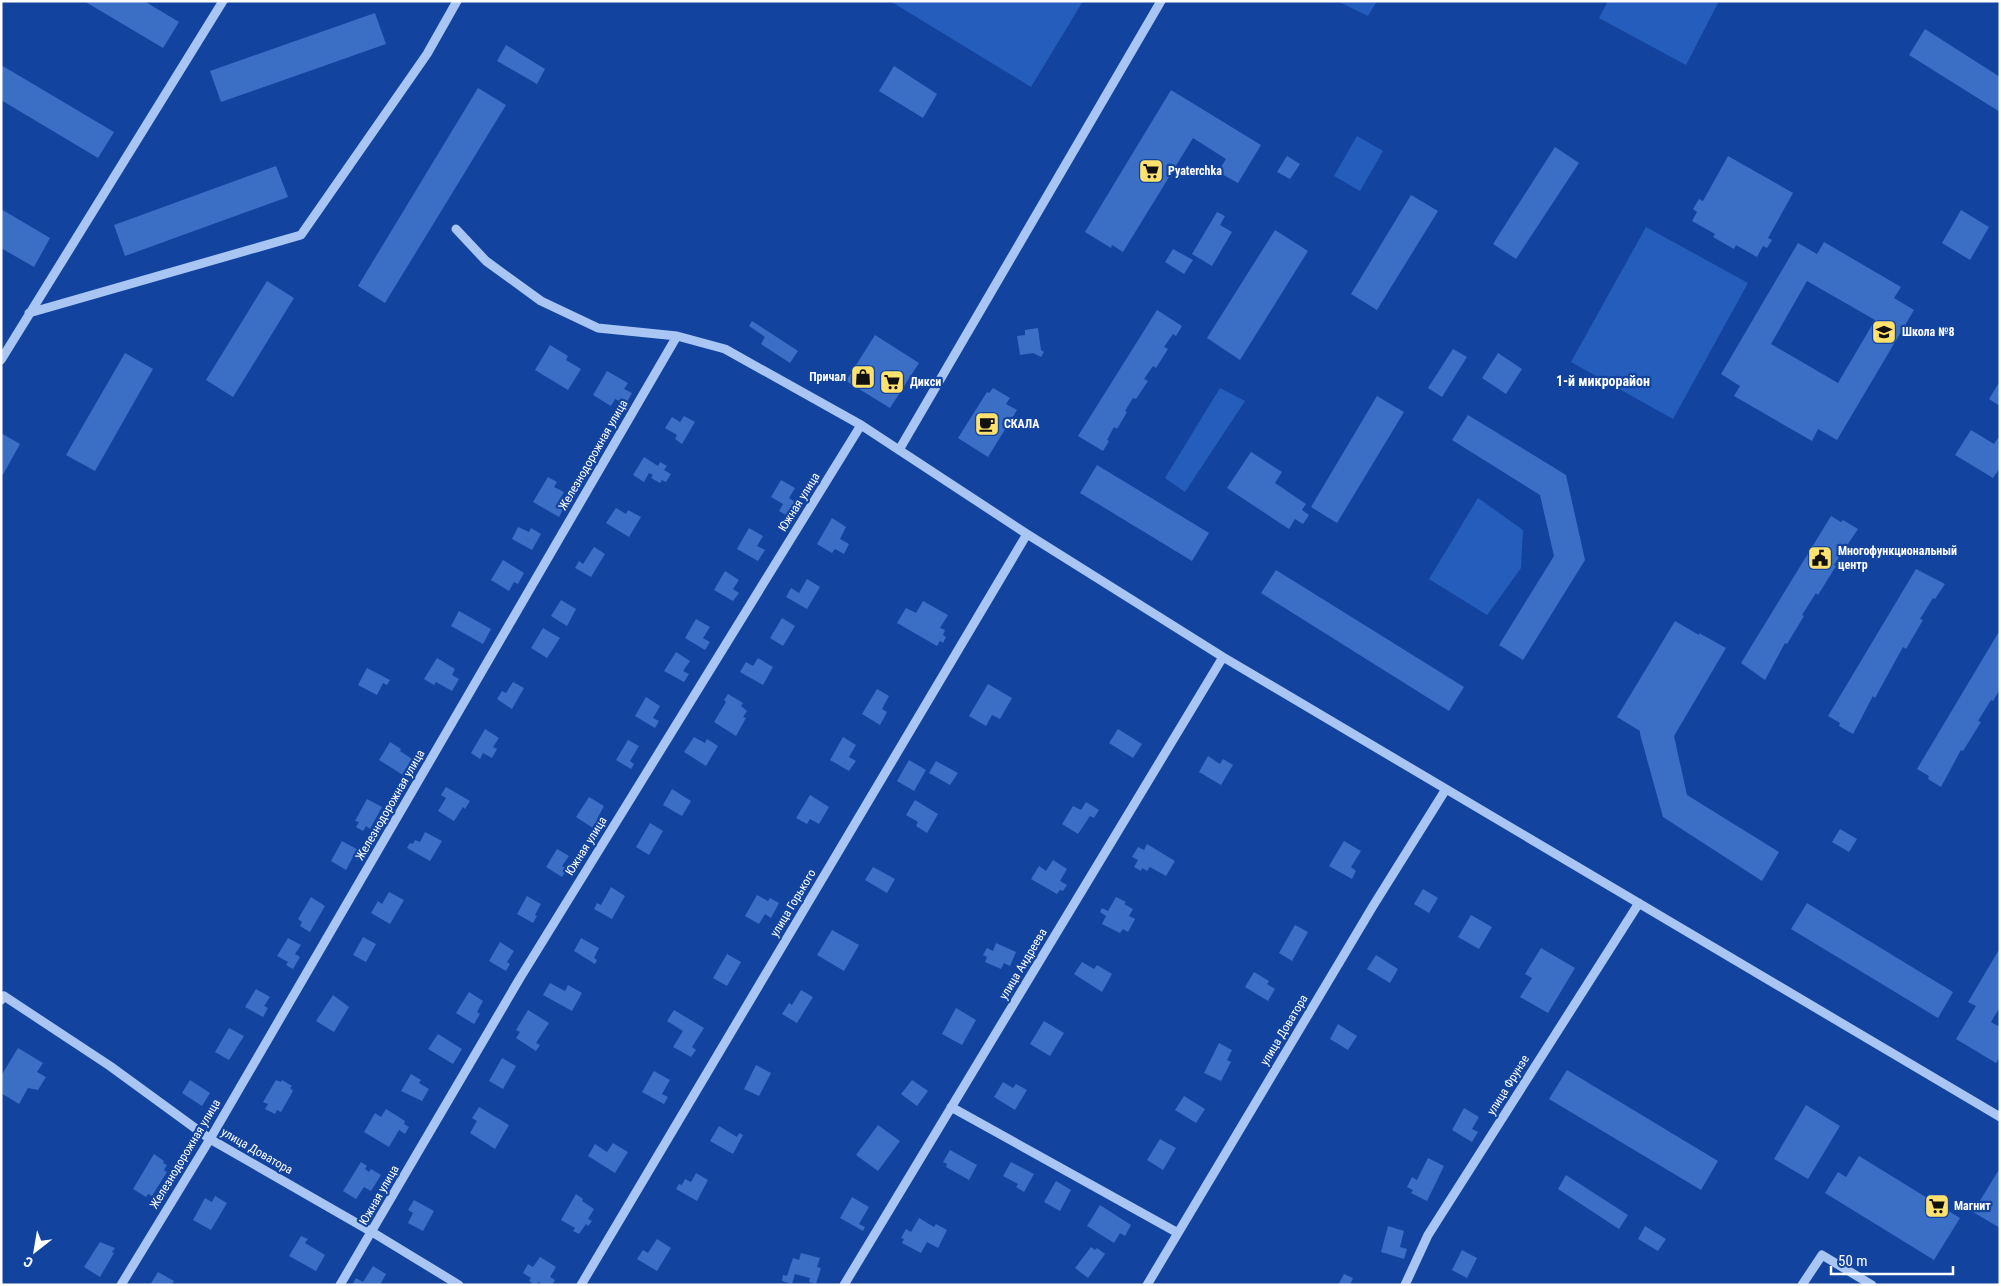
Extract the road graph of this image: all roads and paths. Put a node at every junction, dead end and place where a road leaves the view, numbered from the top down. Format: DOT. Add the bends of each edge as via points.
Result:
graph roads {
  1 [pos="223,1"];
  2 [pos="458,1"];
  3 [pos="1161,1"];
  4 [pos="456,229"];
  5 [pos="29,313"];
  6 [pos="677,336"];
  7 [pos="1,360"];
  8 [pos="861,425"];
  9 [pos="898,450"];
  10 [pos="1027,534"];
  11 [pos="1223,657"];
  12 [pos="1446,789"];
  13 [pos="1638,903"];
  14 [pos="1,1000"];
  15 [pos="952,1107"];
  16 [pos="2000,1117"];
  17 [pos="210,1139"];
  18 [pos="372,1232"];
  19 [pos="1178,1233"];
  20 [pos="121,1285"];
  21 [pos="340,1285"];
  22 [pos="459,1285"];
  23 [pos="581,1285"];
  24 [pos="844,1285"];
  25 [pos="1147,1285"];
  26 [pos="1405,1285"];
  27 [pos="1802,1285"];
  28 [pos="1872,1285"];
  1 -- 5 [label="street"];
  2 -- 5 [label="street" via="427,54 301,236"];
  3 -- 9 [label="street"];
  4 -- 6 [label="street" via="486,261 549,304 598,328"];
  5 -- 7 [label="street"];
  6 -- 8 [label="street" via="725,349"];
  6 -- 17 [label="street, Железнодорожная улица"];
  8 -- 9 [label="street"];
  8 -- 18 [label="street, Южная улица" via="520,978"];
  9 -- 10 [label="street"];
  10 -- 11 [label="street"];
  10 -- 23 [label="street, улица Горького"];
  11 -- 12 [label="street"];
  11 -- 15 [label="street, улица Андреева"];
  12 -- 13 [label="street"];
  12 -- 19 [label="street, улица Доватора"];
  13 -- 16 [label="street"];
  13 -- 26 [label="street, улица Фрунзе" via="1428,1235"];
  14 -- 17 [label="street, улица Доватора" via="4,996 110,1066"];
  15 -- 19 [label="street"];
  15 -- 24 [label="street, улица Андреева"];
  17 -- 18 [label="street, улица Доватора"];
  17 -- 20 [label="street, Железнодорожная улица"];
  18 -- 21 [label="street, Южная улица"];
  18 -- 22 [label="street, улица Доватора"];
  19 -- 25 [label="street, улица Доватора"];
  27 -- 28 [label="street" via="1822,1255"];
}
